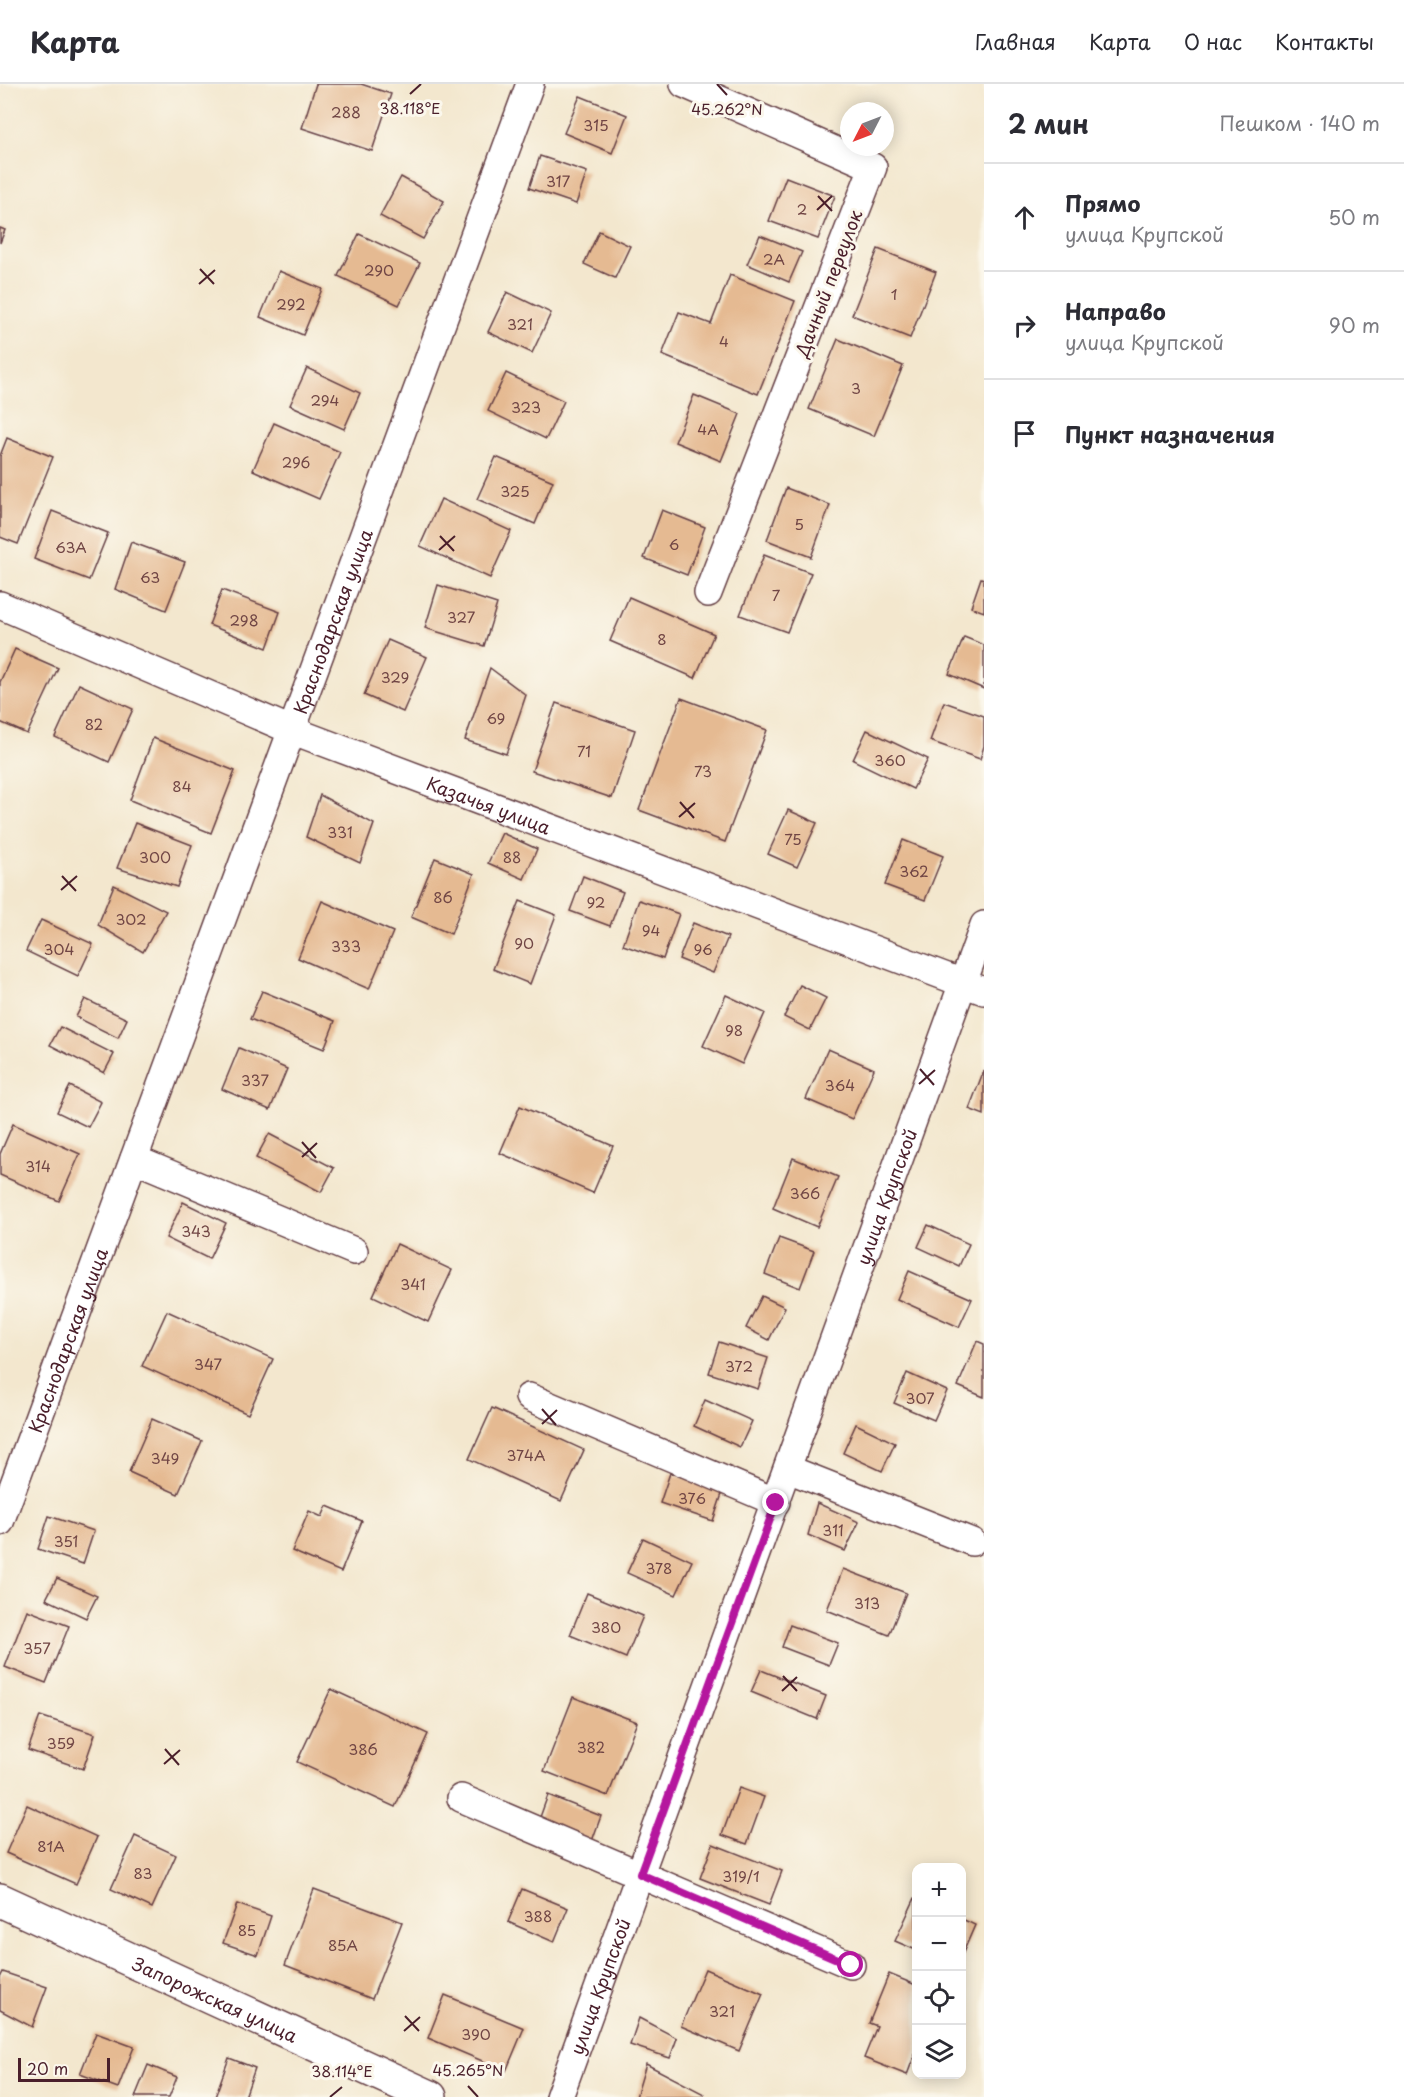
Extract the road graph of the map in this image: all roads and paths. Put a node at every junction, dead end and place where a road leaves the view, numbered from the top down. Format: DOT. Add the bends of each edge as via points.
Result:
graph roads {
  1 [pos="530,84"];
  2 [pos="684,84"];
  3 [pos="708,593"];
  4 [pos="0,605"];
  5 [pos="291,730"];
  6 [pos="984,925"];
  7 [pos="974,987"];
  8 [pos="134,1159"];
  9 [pos="354,1251"];
  10 [pos="529,1397"];
  11 [pos="788,1469"];
  12 [pos="776,1503"];
  13 [pos="0,1522"];
  14 [pos="972,1542"];
  15 [pos="461,1798"];
  16 [pos="640,1874"];
  17 [pos="0,1900"];
  18 [pos="851,1965"];
  19 [pos="430,2097"];
  20 [pos="559,2097"];
  1 -- 5 [label="street, Краснодарская улица"];
  2 -- 3 [label="street, Дачный переулок" via="873,166"];
  4 -- 5 [label="street, Казачья улица"];
  5 -- 7 [label="street, Казачья улица"];
  5 -- 8 [label="street, Краснодарская улица"];
  6 -- 7 [label="street, улица Крупской"];
  7 -- 11 [label="street, улица Крупской"];
  8 -- 9 [label="street"];
  8 -- 13 [label="street, Краснодарская улица"];
  10 -- 12 [label="street"];
  11 -- 12 [label="street, улица Крупской"];
  11 -- 14 [label="street"];
  12 -- 16 [label="street, улица Крупской"];
  15 -- 16 [label="street"];
  16 -- 18 [label="street"];
  16 -- 20 [label="street, улица Крупской"];
  17 -- 19 [label="street, Запорожская улица"];
}
